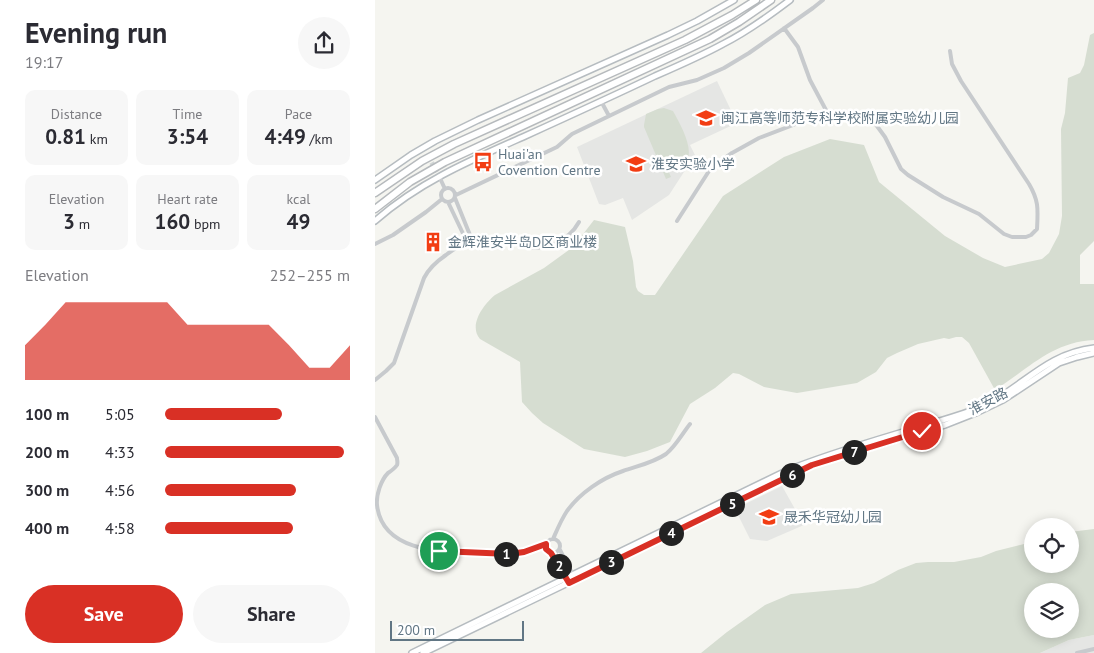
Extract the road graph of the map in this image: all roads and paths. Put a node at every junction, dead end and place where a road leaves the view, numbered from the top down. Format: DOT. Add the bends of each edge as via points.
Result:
graph roads {
  1 [pos="733,0"];
  2 [pos="756,0"];
  3 [pos="771,0"];
  4 [pos="790,0"];
  5 [pos="823,0"];
  6 [pos="784,28"];
  7 [pos="949,51"];
  8 [pos="601,101"];
  9 [pos="827,112"];
  10 [pos="609,116"];
  11 [pos="424,148"];
  12 [pos="428,155"];
  13 [pos="438,174"];
  14 [pos="375,180"];
  15 [pos="445,189"];
  16 [pos="375,193"];
  17 [pos="455,197"];
  18 [pos="442,199"];
  19 [pos="448,202"];
  20 [pos="375,208"];
  21 [pos="375,221"];
  22 [pos="677,221"];
  23 [pos="579,222"];
  24 [pos="470,241"];
  25 [pos="375,244"];
  26 [pos="1094,348"];
  27 [pos="1094,353"];
  28 [pos="375,380"];
  29 [pos="375,417"];
  30 [pos="690,424"];
  31 [pos="553,539"];
  32 [pos="546,544"];
  33 [pos="559,550"];
  34 [pos="551,553"];
  35 [pos="574,577"];
  36 [pos="567,581"];
  37 [pos="1094,650"];
  38 [pos="412,653"];
  39 [pos="423,653"];
  40 [pos="1077,653"];
  1 -- 11 [label="main road" via="669,35 478,120"];
  2 -- 16 [label="highway" via="685,40 454,144"];
  3 -- 20 [label="highway" via="710,39 445,162 410,182"];
  4 -- 8 [label="main road" via="724,44"];
  5 -- 6 [label="street"];
  6 -- 9 [label="street" via="798,47"];
  6 -- 10 [label="street" via="724,68 697,80 669,87"];
  7 -- 9 [label="street" via="961,81 1036,196 1037,229 1031,235 1012,237 1004,234 979,214 908,175 901,169 874,122 852,114"];
  8 -- 10 [label="street"];
  8 -- 13 [label="main road"];
  9 -- 22 [label="street" via="759,138 718,163 709,171"];
  10 -- 17 [label="street" via="572,134 557,147"];
  11 -- 12 [label="main road"];
  11 -- 14 [label="main road"];
  13 -- 15 [label="street"];
  13 -- 21 [label="main road"];
  15 -- 17 [label="street" via="452,189"];
  15 -- 18 [label="street"];
  17 -- 19 [label="street"];
  17 -- 24 [label="street"];
  18 -- 19 [label="street"];
  18 -- 25 [label="street" via="393,235"];
  19 -- 24 [label="street"];
  23 -- 24 [label="street" via="565,238 546,247 523,246 497,238"];
  24 -- 28 [label="street" via="441,258 427,273 394,362"];
  26 -- 35 [label="main road, 淮安路" via="1056,359 981,407 786,471"];
  27 -- 35 [label="main road, 淮安路" via="1059,363 987,409 812,465"];
  29 -- 32 [label="street" via="397,460 397,465 383,480 377,499 382,522 393,534 413,545 439,551 510,554"];
  30 -- 31 [label="street" via="665,454 652,462 618,473 588,490 567,511"];
  31 -- 32 [label="street"];
  31 -- 33 [label="street" via="559,542"];
  32 -- 34 [label="street" via="547,551"];
  33 -- 34 [label="street"];
  33 -- 35 [label="street"];
  34 -- 36 [label="street"];
  35 -- 36 [label="main road, 淮安路"];
  36 -- 38 [label="main road, 淮安路"];
  36 -- 39 [label="main road, 淮安路"];
  37 -- 40 [label="street"];
}
